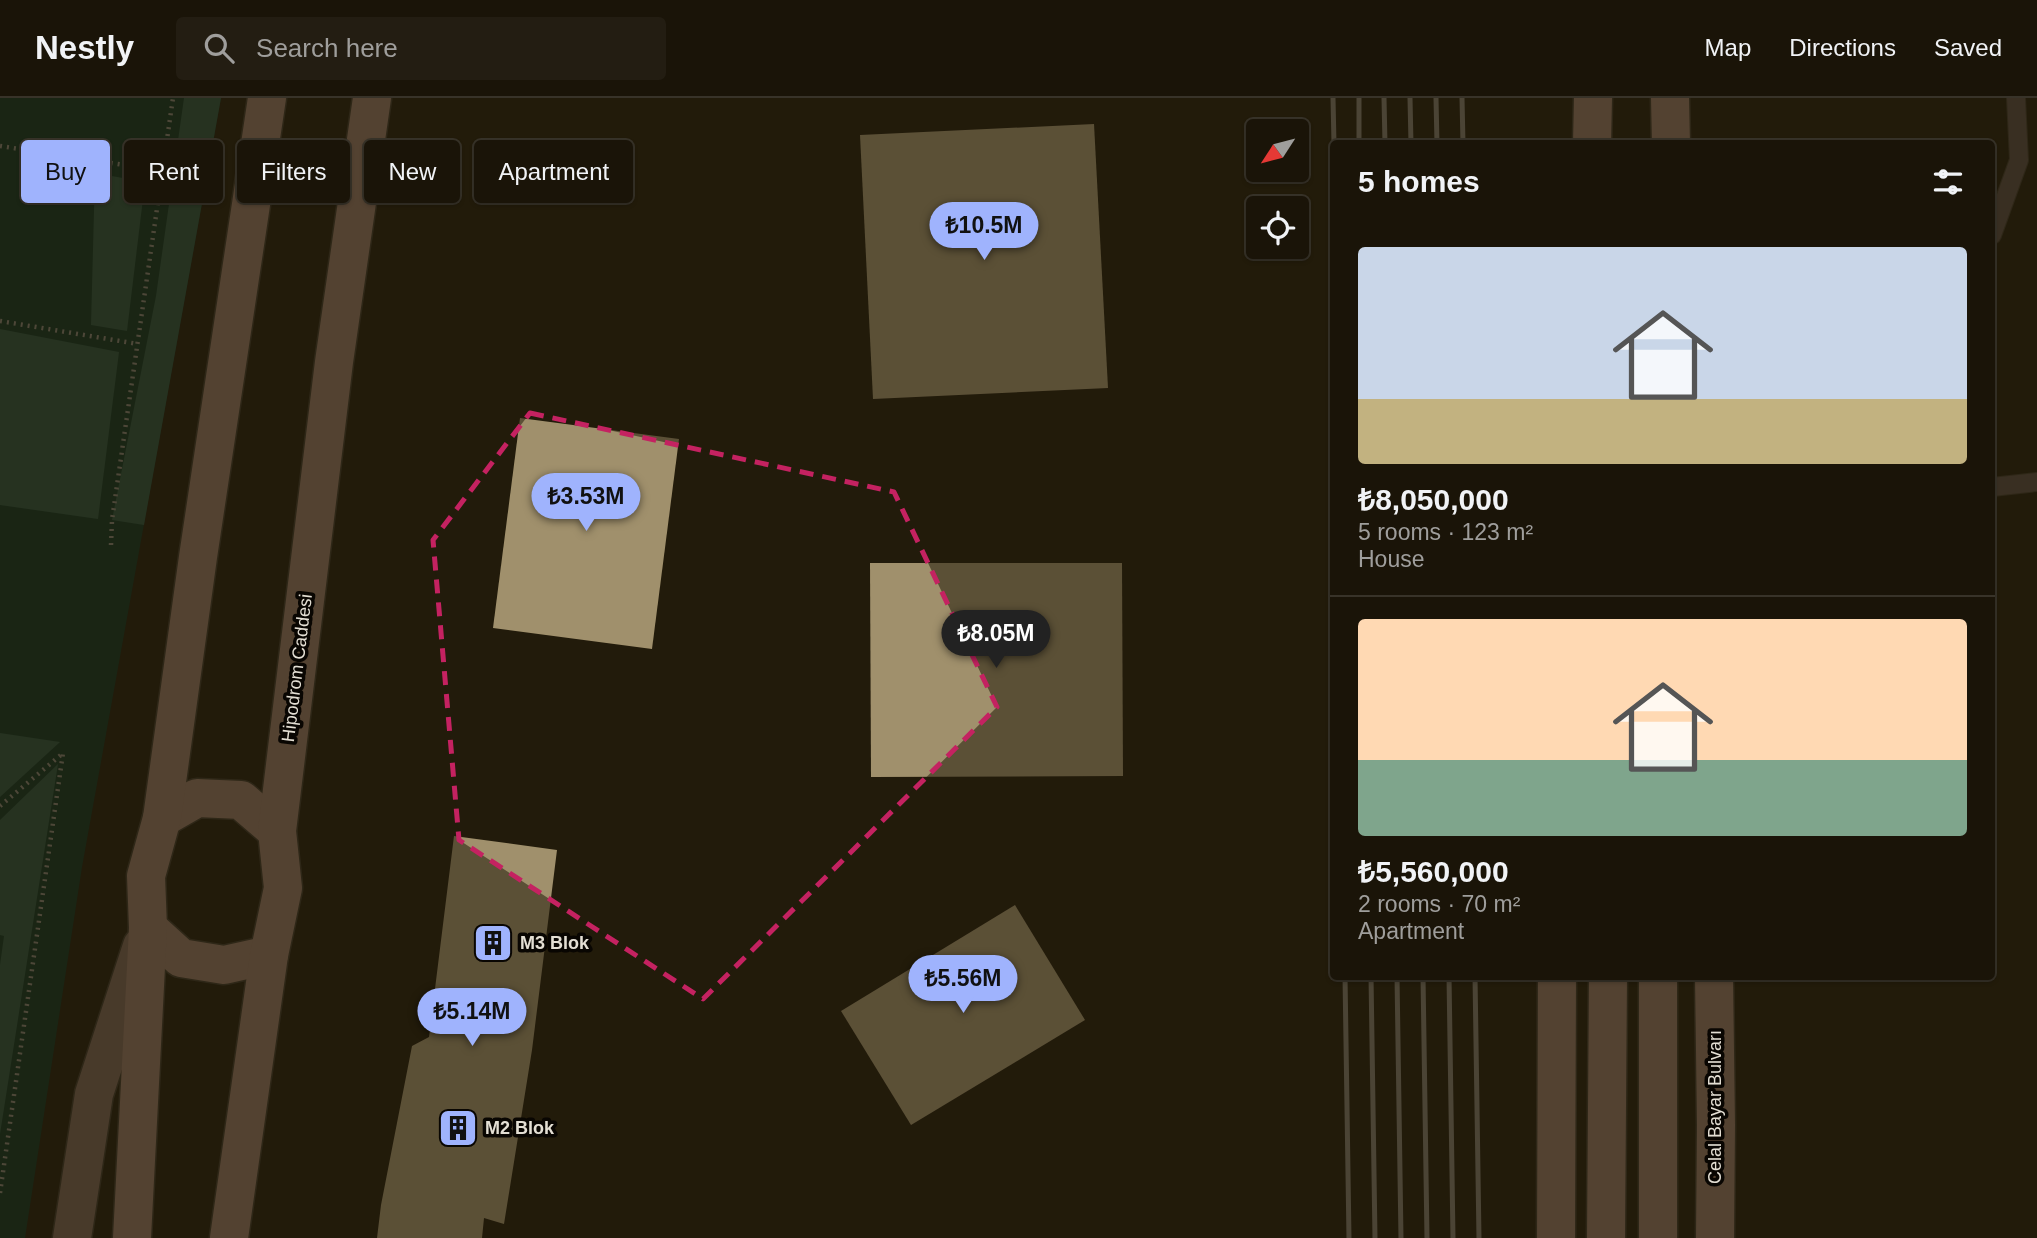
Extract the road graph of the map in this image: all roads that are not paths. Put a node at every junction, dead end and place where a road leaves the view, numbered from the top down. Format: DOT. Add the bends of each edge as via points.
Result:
graph roads {
  1 [pos="267,98"];
  2 [pos="372,98"];
  3 [pos="1593,98"];
  4 [pos="1670,98"];
  5 [pos="2016,98"];
  6 [pos="1592,140"];
  7 [pos="1671,140"];
  8 [pos="1995,227"];
  9 [pos="2037,482"];
  10 [pos="1995,486"];
  11 [pos="162,818"];
  12 [pos="276,831"];
  13 [pos="148,928"];
  14 [pos="269,955"];
  15 [pos="1558,980"];
  16 [pos="1608,980"];
  17 [pos="1658,980"];
  18 [pos="1714,980"];
  19 [pos="72,1238"];
  20 [pos="131,1238"];
  21 [pos="229,1238"];
  22 [pos="1556,1238"];
  23 [pos="1606,1238"];
  24 [pos="1658,1238"];
  25 [pos="1715,1238"];
  1 -- 11 [label="main road"];
  2 -- 12 [label="main road, Hipodrom Caddesi"];
  3 -- 6 [label="main road"];
  4 -- 7 [label="main road"];
  5 -- 8 [label="lane" via="2020,160"];
  9 -- 10 [label="lane"];
  11 -- 12 [label="main road" via="197,798 241,800"];
  11 -- 13 [label="main road" via="146,876"];
  12 -- 14 [label="main road, Hipodrom Caddesi" via="283,888"];
  13 -- 14 [label="main road" via="181,958 224,965"];
  13 -- 19 [label="street" via="94,1094"];
  13 -- 20 [label="main road"];
  14 -- 21 [label="main road, Hipodrom Caddesi"];
  15 -- 22 [label="main road"];
  16 -- 23 [label="main road"];
  17 -- 24 [label="main road"];
  18 -- 25 [label="main road, Celal Bayar Bulvarı"];
}
